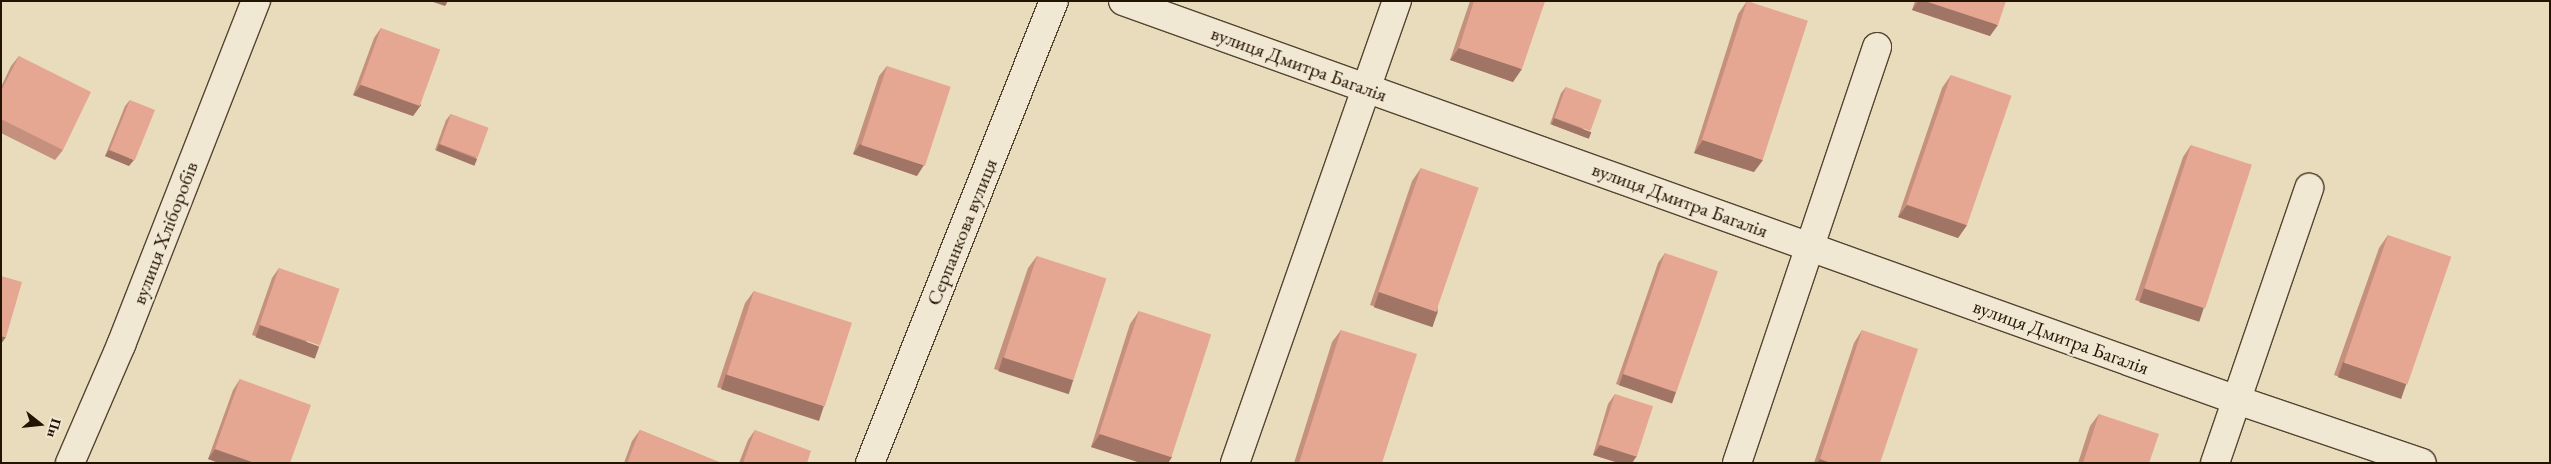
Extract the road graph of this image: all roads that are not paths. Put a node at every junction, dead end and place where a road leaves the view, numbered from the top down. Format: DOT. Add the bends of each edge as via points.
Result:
graph roads {
  1 [pos="256,1"];
  2 [pos="1054,1"];
  3 [pos="1123,1"];
  4 [pos="1397,1"];
  5 [pos="1877,46"];
  6 [pos="1367,88"];
  7 [pos="2309,188"];
  8 [pos="1811,246"];
  9 [pos="2237,400"];
  10 [pos="70,463"];
  11 [pos="870,463"];
  12 [pos="1235,463"];
  13 [pos="1737,463"];
  14 [pos="2215,463"];
  15 [pos="2422,463"];
  1 -- 10 [label="street, вулиця Хліборобів" via="121,345"];
  2 -- 11 [label="street, Серпанкова вулиця"];
  3 -- 6 [label="street, вулиця Дмитра Багалія"];
  4 -- 6 [label="street"];
  5 -- 8 [label="street"];
  6 -- 8 [label="street, вулиця Дмитра Багалія"];
  6 -- 12 [label="street"];
  7 -- 9 [label="street"];
  8 -- 9 [label="street, вулиця Дмитра Багалія"];
  8 -- 13 [label="street"];
  9 -- 14 [label="street"];
  9 -- 15 [label="street, вулиця Дмитра Багалія"];
}
